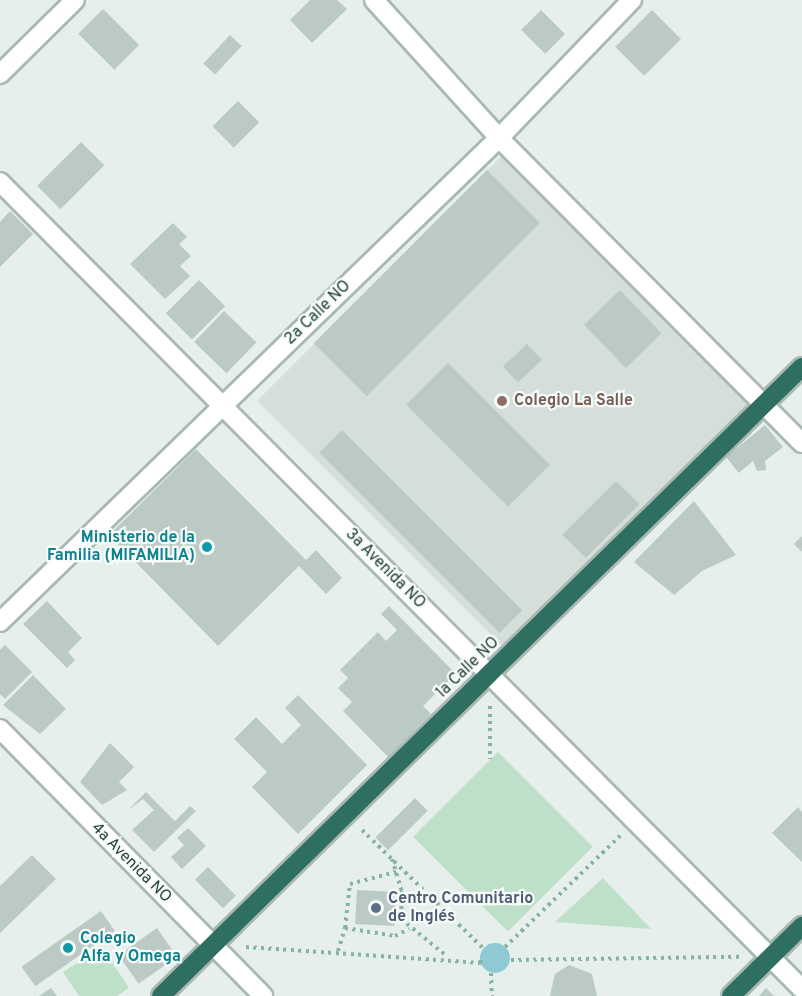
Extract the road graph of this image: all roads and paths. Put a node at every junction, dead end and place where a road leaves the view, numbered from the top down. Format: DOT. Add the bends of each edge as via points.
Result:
graph roads {
  1 [pos="75,0"];
  2 [pos="374,0"];
  3 [pos="632,0"];
  4 [pos="0,74"];
  5 [pos="499,138"];
  6 [pos="0,182"];
  7 [pos="802,367"];
  8 [pos="764,405"];
  9 [pos="223,406"];
  10 [pos="802,443"];
  11 [pos="0,622"];
  12 [pos="489,674"];
  13 [pos="0,729"];
  14 [pos="490,759"];
  15 [pos="346,814"];
  16 [pos="636,821"];
  17 [pos="392,858"];
  18 [pos="396,872"];
  19 [pos="802,926"];
  20 [pos="345,928"];
  21 [pos="409,929"];
  22 [pos="213,945"];
  23 [pos="505,947"];
  24 [pos="484,949"];
  25 [pos="338,951"];
  26 [pos="448,957"];
  27 [pos="480,957"];
  28 [pos="771,957"];
  29 [pos="511,960"];
  30 [pos="492,973"];
  31 [pos="802,989"];
  32 [pos="161,996"];
  33 [pos="263,996"];
  34 [pos="492,996"];
  35 [pos="731,996"];
  1 -- 4 [label="street"];
  2 -- 5 [label="street"];
  3 -- 5 [label="street, 2a Calle NO"];
  5 -- 8 [label="street"];
  5 -- 9 [label="street, 2a Calle NO"];
  6 -- 9 [label="street, 3a Avenida NO"];
  7 -- 8 [label="highway, 1a Calle NO"];
  8 -- 10 [label="street"];
  8 -- 12 [label="highway, 1a Calle NO"];
  9 -- 11 [label="street, 2a Calle NO"];
  9 -- 12 [label="street, 3a Avenida NO"];
  12 -- 14 [label="path"];
  12 -- 15 [label="highway, 1a Calle NO"];
  12 -- 16 [label="street, 3a Avenida NO"];
  13 -- 22 [label="street, 4a Avenida NO"];
  15 -- 17 [label="path"];
  15 -- 22 [label="highway, 1a Calle NO"];
  16 -- 23 [label="path"];
  16 -- 28 [label="street, 3a Avenida NO"];
  17 -- 18 [label="path"];
  17 -- 24 [label="path"];
  18 -- 20 [label="path" via="350,884"];
  18 -- 21 [label="path" via="401,918"];
  19 -- 28 [label="highway"];
  20 -- 21 [label="path" via="395,936"];
  20 -- 25 [label="path"];
  21 -- 26 [label="path"];
  22 -- 25 [label="path"];
  22 -- 32 [label="highway, 1a Calle NO"];
  22 -- 33 [label="street, 4a Avenida NO"];
  25 -- 26 [label="path"];
  26 -- 27 [label="path" via="481,963"];
  28 -- 29 [label="path"];
  28 -- 31 [label="street, 3a Avenida NO"];
  28 -- 35 [label="highway"];
  30 -- 34 [label="path"];
}
